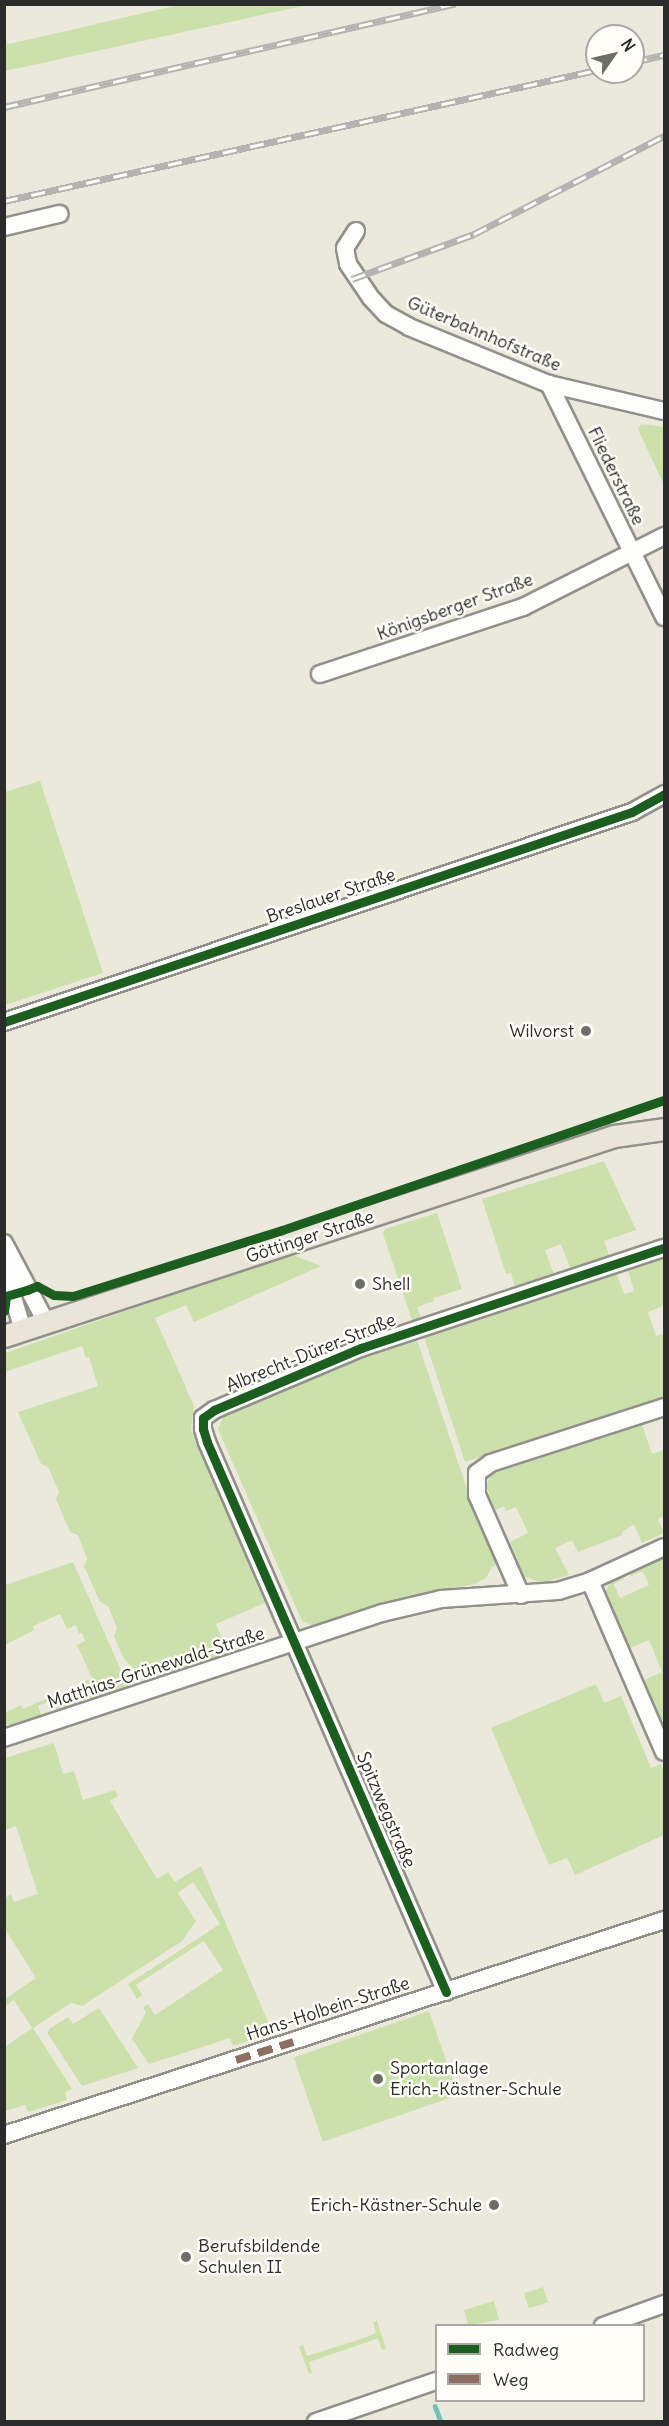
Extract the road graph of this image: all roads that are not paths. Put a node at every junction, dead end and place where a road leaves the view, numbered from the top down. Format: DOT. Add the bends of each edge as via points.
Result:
graph roads {
  1 [pos="59,214"];
  2 [pos="4,226"];
  3 [pos="356,231"];
  4 [pos="549,384"];
  5 [pos="664,411"];
  6 [pos="664,536"];
  7 [pos="632,553"];
  8 [pos="664,617"];
  9 [pos="320,674"];
  10 [pos="664,794"];
  11 [pos="4,1022"];
  12 [pos="664,1115"];
  13 [pos="664,1129"];
  14 [pos="614,1136"];
  15 [pos="6,1248"];
  16 [pos="664,1248"];
  17 [pos="46,1322"];
  18 [pos="14,1332"];
  19 [pos="664,1407"];
  20 [pos="664,1547"];
  21 [pos="590,1581"];
  22 [pos="521,1595"];
  23 [pos="295,1642"];
  24 [pos="4,1738"];
  25 [pos="664,1752"];
  26 [pos="664,1920"];
  27 [pos="446,1992"];
  28 [pos="4,2136"];
  29 [pos="664,2304"];
  30 [pos="606,2324"];
  31 [pos="435,2382"];
  32 [pos="315,2421"];
  1 -- 2 [label="street"];
  3 -- 4 [label="street, Güterbahnhofstraße" via="345,248 348,264 386,314"];
  4 -- 5 [label="street, Güterbahnhofstraße"];
  4 -- 7 [label="street, Fliederstraße"];
  6 -- 7 [label="street, Königsberger Straße"];
  7 -- 8 [label="street, Fliederstraße"];
  7 -- 9 [label="street, Königsberger Straße" via="523,607"];
  10 -- 11 [label="street, Breslauer Straße" via="632,812"];
  12 -- 14 [label="main road, Göttinger Straße" via="644,1120"];
  13 -- 14 [label="main road, Göttinger Straße"];
  14 -- 17 [label="main road, Göttinger Straße"];
  15 -- 17 [label="street"];
  15 -- 18 [label="street"];
  16 -- 23 [label="street, Albrecht-Dürer-Straße" via="361,1348 207,1414 202,1423 205,1436"];
  17 -- 18 [label="main road, Göttinger Straße"];
  19 -- 22 [label="street" via="491,1463 477,1473 477,1496"];
  20 -- 21 [label="street, Matthias-Grünewald-Straße"];
  21 -- 22 [label="street, Matthias-Grünewald-Straße" via="558,1591"];
  21 -- 25 [label="street"];
  22 -- 23 [label="street, Matthias-Grünewald-Straße" via="483,1595 417,1604"];
  23 -- 24 [label="street, Matthias-Grünewald-Straße"];
  23 -- 27 [label="street, Spitzwegstraße"];
  26 -- 27 [label="street, Hans-Holbein-Straße"];
  27 -- 28 [label="street, Hans-Holbein-Straße"];
  29 -- 30 [label="street"];
  31 -- 32 [label="street"];
}
